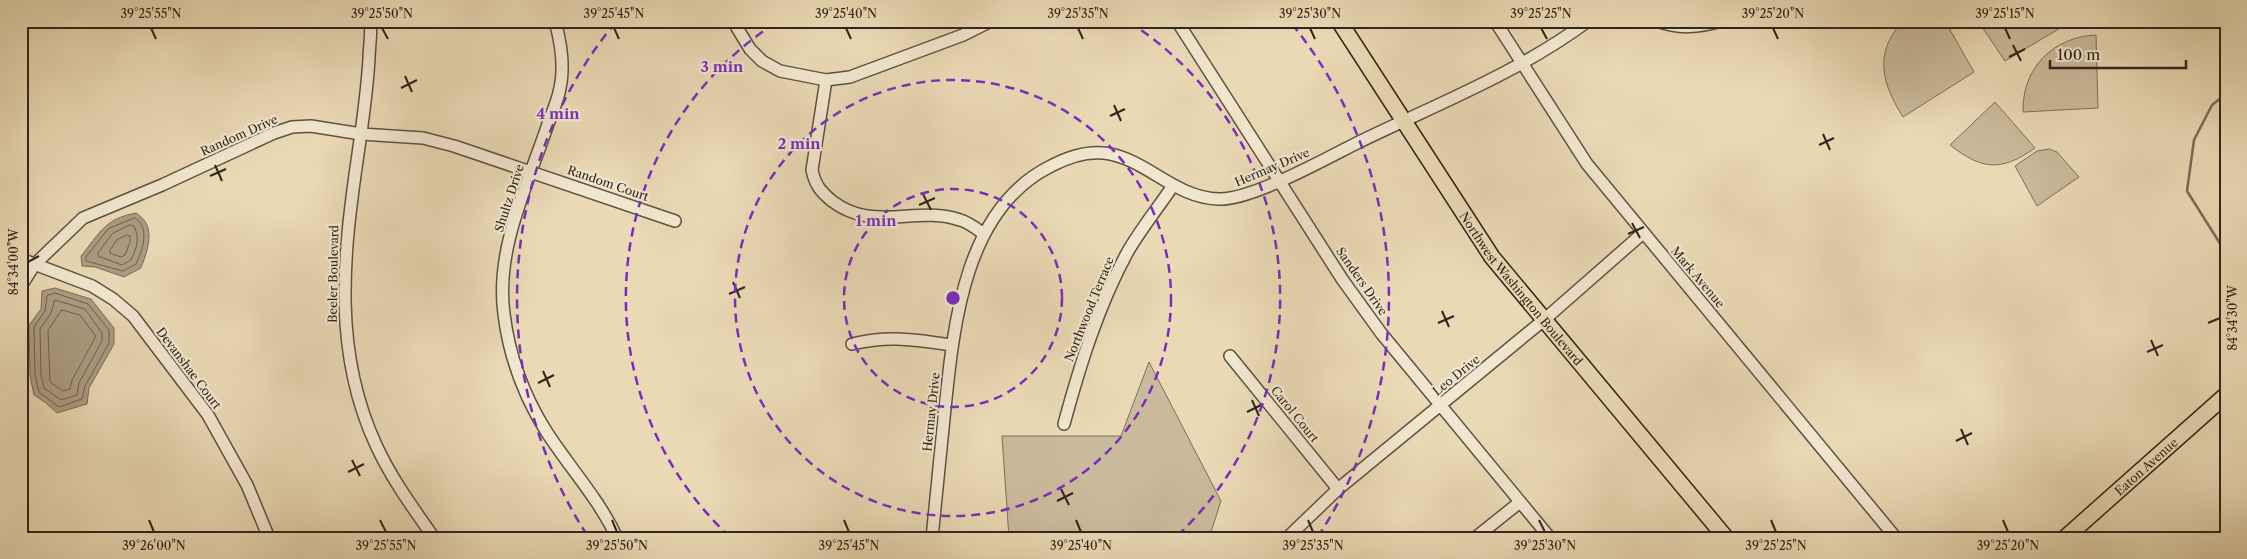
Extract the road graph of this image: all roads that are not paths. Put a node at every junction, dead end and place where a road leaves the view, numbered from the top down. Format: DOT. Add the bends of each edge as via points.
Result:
graph roads {
  1 [pos="370,21"];
  2 [pos="555,21"];
  3 [pos="732,21"];
  4 [pos="991,21"];
  5 [pos="1177,21"];
  6 [pos="1339,21"];
  7 [pos="1495,21"];
  8 [pos="1588,21"];
  9 [pos="1657,21"];
  10 [pos="1722,21"];
  11 [pos="1521,64"];
  12 [pos="826,80"];
  13 [pos="1404,120"];
  14 [pos="361,134"];
  15 [pos="532,171"];
  16 [pos="1280,181"];
  17 [pos="1172,187"];
  18 [pos="674,221"];
  19 [pos="1643,233"];
  20 [pos="984,234"];
  21 [pos="21,259"];
  22 [pos="35,264"];
  23 [pos="21,286"];
  24 [pos="1545,319"];
  25 [pos="852,344"];
  26 [pos="952,345"];
  27 [pos="1230,356"];
  28 [pos="2226,395"];
  29 [pos="1440,406"];
  30 [pos="1064,424"];
  31 [pos="1338,489"];
  32 [pos="1520,502"];
  33 [pos="269,538"];
  34 [pos="434,538"];
  35 [pos="617,538"];
  36 [pos="932,538"];
  37 [pos="1287,538"];
  38 [pos="1476,538"];
  39 [pos="1550,538"];
  40 [pos="1726,538"];
  41 [pos="1896,538"];
  42 [pos="2065,538"];
  1 -- 14 [label="street, Beeler Boulevard"];
  2 -- 15 [label="street, Shultz Drive" via="561,46 560,89"];
  3 -- 12 [label="street" via="762,61 780,71"];
  4 -- 12 [label="street" via="963,35 850,77"];
  5 -- 16 [label="street, Sanders Drive"];
  6 -- 13 [label="main road, Northwest Washington Boulevard"];
  7 -- 11 [label="street, Mark Avenue"];
  8 -- 11 [label="street, Hermay Drive"];
  9 -- 10 [label="street" via="1672,27 1698,27"];
  11 -- 13 [label="street, Hermay Drive"];
  11 -- 19 [label="street, Mark Avenue" via="1587,164"];
  12 -- 20 [label="street" via="812,170 814,182 822,192 853,214 875,218 941,216 961,220"];
  13 -- 16 [label="street, Hermay Drive"];
  13 -- 24 [label="main road, Northwest Washington Boulevard" via="1492,257"];
  14 -- 15 [label="street, Random Drive" via="423,138"];
  14 -- 22 [label="street, Random Drive" via="311,126 274,132 162,186 83,218"];
  14 -- 34 [label="street, Beeler Boulevard" via="348,225 344,305 347,348 354,384 376,444"];
  15 -- 18 [label="street, Random Court"];
  15 -- 35 [label="street, Shultz Drive" via="513,226 504,272 504,313 513,358 525,392 546,430 609,521"];
  16 -- 17 [label="street, Hermay Drive" via="1236,198 1219,200"];
  16 -- 29 [label="street, Sanders Drive" via="1342,279"];
  17 -- 20 [label="street, Hermay Drive" via="1148,170 1103,153 1065,159 1028,178 1008,198"];
  17 -- 30 [label="street, Northwood Terrace" via="1128,252 1106,298 1088,342"];
  19 -- 24 [label="street, Leo Drive"];
  19 -- 41 [label="street, Mark Avenue"];
  20 -- 26 [label="street, Hermay Drive" via="966,286"];
  21 -- 22 [label="street, Devanshae Court"];
  22 -- 23 [label="street, Random Drive"];
  22 -- 33 [label="street, Devanshae Court" via="92,286 133,316 208,416 247,485"];
  24 -- 29 [label="street, Leo Drive"];
  24 -- 40 [label="main road, Northwest Washington Boulevard"];
  25 -- 26 [label="street" via="877,338 900,338"];
  26 -- 36 [label="street, Hermay Drive"];
  27 -- 31 [label="street, Carol Court"];
  28 -- 42 [label="main road, Eaton Avenue"];
  29 -- 31 [label="street, Leo Drive"];
  29 -- 32 [label="street, Sanders Drive"];
  31 -- 37 [label="street, Leo Drive"];
  32 -- 38 [label="street"];
  32 -- 39 [label="street, Sanders Drive"];
}
